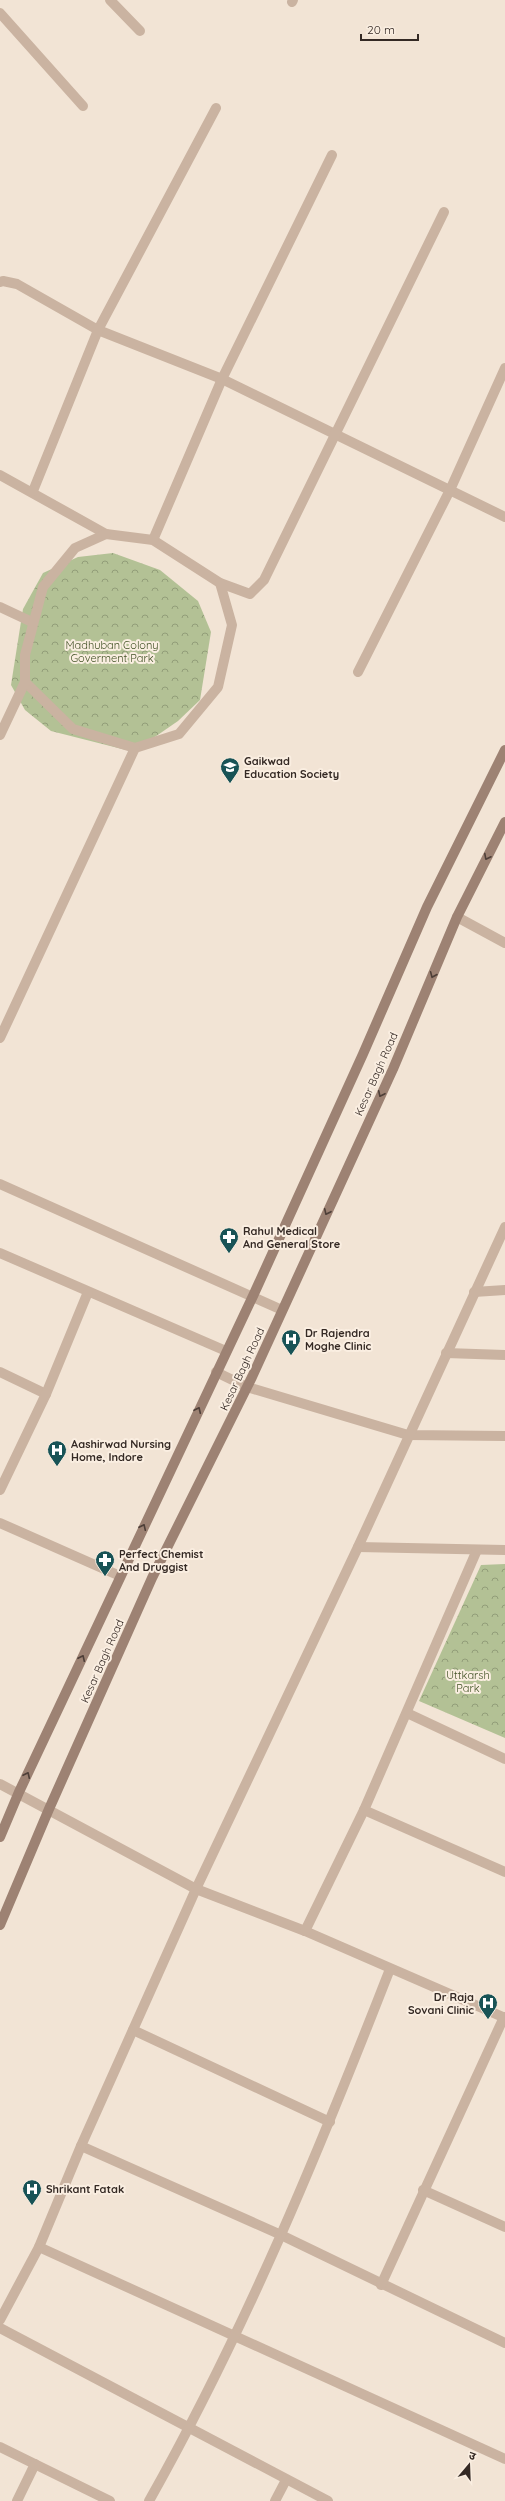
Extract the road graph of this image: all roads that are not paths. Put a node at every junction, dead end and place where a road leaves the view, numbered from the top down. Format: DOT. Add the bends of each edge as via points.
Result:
graph roads {
  1 [pos="110,0"];
  2 [pos="0,13"];
  3 [pos="140,31"];
  4 [pos="83,106"];
  5 [pos="216,108"];
  6 [pos="332,155"];
  7 [pos="444,212"];
  8 [pos="0,282"];
  9 [pos="98,330"];
  10 [pos="505,368"];
  11 [pos="222,379"];
  12 [pos="335,435"];
  13 [pos="0,475"];
  14 [pos="450,490"];
  15 [pos="34,492"];
  16 [pos="505,518"];
  17 [pos="106,534"];
  18 [pos="153,540"];
  19 [pos="220,584"];
  20 [pos="0,607"];
  21 [pos="32,622"];
  22 [pos="358,672"];
  23 [pos="25,682"];
  24 [pos="0,735"];
  25 [pos="135,748"];
  26 [pos="505,750"];
  27 [pos="505,822"];
  28 [pos="457,917"];
  29 [pos="505,943"];
  30 [pos="0,1038"];
  31 [pos="0,1184"];
  32 [pos="505,1227"];
  33 [pos="0,1253"];
  34 [pos="505,1290"];
  35 [pos="88,1292"];
  36 [pos="474,1292"];
  37 [pos="253,1296"];
  38 [pos="282,1310"];
  39 [pos="226,1351"];
  40 [pos="446,1353"];
  41 [pos="505,1356"];
  42 [pos="0,1372"];
  43 [pos="216,1372"];
  44 [pos="247,1387"];
  45 [pos="46,1394"];
  46 [pos="408,1435"];
  47 [pos="505,1436"];
  48 [pos="0,1490"];
  49 [pos="0,1522"];
  50 [pos="358,1547"];
  51 [pos="476,1550"];
  52 [pos="505,1550"];
  53 [pos="120,1576"];
  54 [pos="407,1713"];
  55 [pos="505,1759"];
  56 [pos="0,1784"];
  57 [pos="19,1792"];
  58 [pos="48,1809"];
  59 [pos="364,1810"];
  60 [pos="0,1837"];
  61 [pos="505,1872"];
  62 [pos="196,1888"];
  63 [pos="0,1925"];
  64 [pos="305,1931"];
  65 [pos="390,1969"];
  66 [pos="505,2018"];
  67 [pos="133,2030"];
  68 [pos="330,2122"];
  69 [pos="81,2146"];
  70 [pos="423,2190"];
  71 [pos="505,2226"];
  72 [pos="280,2234"];
  73 [pos="39,2246"];
  74 [pos="381,2285"];
  75 [pos="0,2320"];
  76 [pos="0,2328"];
  77 [pos="235,2338"];
  78 [pos="505,2343"];
  79 [pos="190,2428"];
  80 [pos="0,2447"];
  81 [pos="505,2459"];
  82 [pos="35,2464"];
  83 [pos="286,2480"];
  84 [pos="17,2501"];
  85 [pos="110,2501"];
  86 [pos="149,2501"];
  87 [pos="275,2501"];
  88 [pos="328,2501"];
  1 -- 3 [label="street"];
  2 -- 4 [label="street"];
  5 -- 9 [label="street"];
  6 -- 11 [label="street"];
  7 -- 12 [label="street"];
  8 -- 9 [label="street" via="3,280 17,284"];
  9 -- 11 [label="street"];
  9 -- 15 [label="street"];
  10 -- 14 [label="street"];
  11 -- 12 [label="street"];
  11 -- 18 [label="street"];
  12 -- 14 [label="street"];
  12 -- 19 [label="street" via="264,580 250,594"];
  13 -- 15 [label="street"];
  14 -- 16 [label="street"];
  14 -- 22 [label="street"];
  15 -- 17 [label="street"];
  17 -- 18 [label="street"];
  17 -- 21 [label="street" via="75,548 42,587"];
  18 -- 19 [label="street"];
  19 -- 25 [label="street" via="232,625 218,687 179,734"];
  20 -- 21 [label="street"];
  21 -- 23 [label="street" via="25,655"];
  23 -- 24 [label="street"];
  23 -- 25 [label="street" via="74,728"];
  25 -- 30 [label="street"];
  26 -- 37 [label="main road, Kesar Bagh Road" via="427,907"];
  27 -- 28 [label="main road, Kesar Bagh Road, one-way"];
  28 -- 29 [label="street"];
  28 -- 38 [label="main road, Kesar Bagh Road, one-way" via="392,1069"];
  31 -- 37 [label="street"];
  32 -- 36 [label="street"];
  33 -- 35 [label="street"];
  34 -- 36 [label="street"];
  35 -- 39 [label="street"];
  35 -- 45 [label="street"];
  36 -- 40 [label="street"];
  37 -- 38 [label="street"];
  37 -- 39 [label="main road, Kesar Bagh Road"];
  38 -- 44 [label="main road, Kesar Bagh Road"];
  39 -- 43 [label="main road, Kesar Bagh Road"];
  40 -- 41 [label="street"];
  40 -- 46 [label="street"];
  42 -- 45 [label="street"];
  43 -- 44 [label="street"];
  53 -- 43 [label="main road, Kesar Bagh Road, one-way"];
  44 -- 46 [label="street"];
  44 -- 58 [label="main road, Kesar Bagh Road" via="152,1578"];
  45 -- 48 [label="street"];
  46 -- 47 [label="street"];
  46 -- 50 [label="street"];
  49 -- 53 [label="street"];
  50 -- 51 [label="street"];
  50 -- 62 [label="street"];
  51 -- 52 [label="street"];
  51 -- 54 [label="street"];
  57 -- 53 [label="main road, Kesar Bagh Road, one-way"];
  54 -- 55 [label="street"];
  54 -- 59 [label="street"];
  56 -- 57 [label="street"];
  57 -- 58 [label="street"];
  57 -- 60 [label="main road, Kesar Bagh Road"];
  58 -- 62 [label="street"];
  58 -- 63 [label="main road, Kesar Bagh Road"];
  59 -- 61 [label="street"];
  59 -- 64 [label="street"];
  62 -- 64 [label="street"];
  62 -- 67 [label="street"];
  64 -- 65 [label="street"];
  65 -- 66 [label="street"];
  65 -- 68 [label="street"];
  66 -- 70 [label="street"];
  67 -- 68 [label="street"];
  67 -- 69 [label="street"];
  68 -- 72 [label="street"];
  69 -- 72 [label="street"];
  69 -- 73 [label="street"];
  70 -- 71 [label="street"];
  70 -- 74 [label="street"];
  72 -- 74 [label="street"];
  72 -- 77 [label="street"];
  73 -- 75 [label="street"];
  73 -- 77 [label="street"];
  74 -- 78 [label="street"];
  76 -- 79 [label="street"];
  77 -- 79 [label="street"];
  77 -- 81 [label="street"];
  79 -- 83 [label="street"];
  79 -- 86 [label="street"];
  80 -- 82 [label="street"];
  82 -- 84 [label="street"];
  82 -- 85 [label="street"];
  83 -- 87 [label="street"];
  83 -- 88 [label="street"];
}
